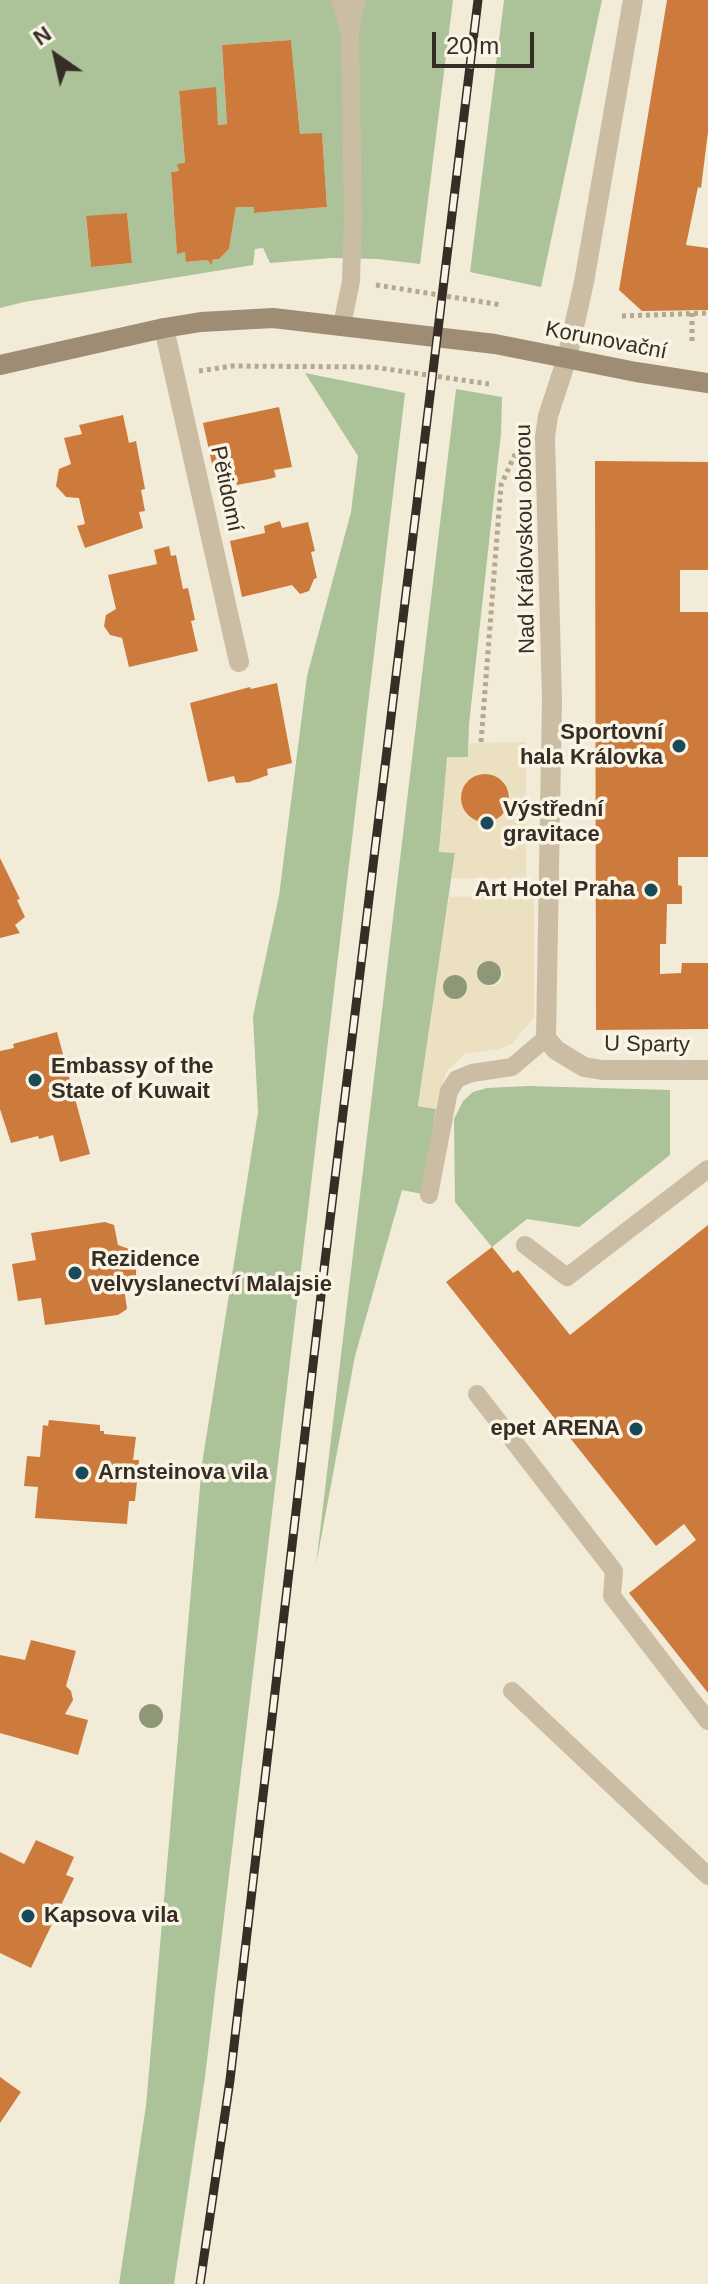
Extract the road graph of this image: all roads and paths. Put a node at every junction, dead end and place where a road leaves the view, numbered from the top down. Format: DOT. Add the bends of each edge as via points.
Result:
graph roads {
  1 [pos="340,0"];
  2 [pos="357,0"];
  3 [pos="633,0"];
  4 [pos="350,33"];
  5 [pos="386,286"];
  6 [pos="502,305"];
  7 [pos="692,313"];
  8 [pos="708,313"];
  9 [pos="622,316"];
  10 [pos="342,325"];
  11 [pos="164,328"];
  12 [pos="692,341"];
  13 [pos="567,358"];
  14 [pos="0,365"];
  15 [pos="176,374"];
  16 [pos="708,383"];
  17 [pos="489,384"];
  18 [pos="519,444"];
  19 [pos="239,662"];
  20 [pos="481,742"];
  21 [pos="546,1038"];
  22 [pos="708,1070"];
  23 [pos="708,1169"];
  24 [pos="429,1195"];
  25 [pos="525,1245"];
  26 [pos="477,1394"];
  27 [pos="512,1691"];
  28 [pos="708,1721"];
  29 [pos="708,1876"];
  1 -- 4 [label="lane"];
  2 -- 4 [label="lane"];
  3 -- 13 [label="street, Nad Královskou oborou"];
  4 -- 10 [label="lane" via="353,258"];
  5 -- 6 [label="path"];
  7 -- 8 [label="path"];
  7 -- 9 [label="path"];
  7 -- 12 [label="path"];
  10 -- 11 [label="main road, Korunovační" via="261,318"];
  10 -- 13 [label="main road, Korunovační"];
  11 -- 14 [label="main road, Korunovační"];
  11 -- 15 [label="street, Pětidomí"];
  13 -- 16 [label="main road, Korunovační"];
  13 -- 21 [label="street, Nad Královskou oborou" via="545,437 552,700"];
  15 -- 17 [label="path" via="232,366 373,367"];
  15 -- 19 [label="street, Pětidomí"];
  18 -- 20 [label="path" via="501,485"];
  21 -- 22 [label="street, U Sparty" via="569,1059 593,1068"];
  21 -- 24 [label="lane" via="512,1067 457,1079 449,1091"];
  23 -- 25 [label="lane" via="567,1277"];
  26 -- 28 [label="lane" via="614,1571 612,1596"];
  27 -- 29 [label="lane"];
}
